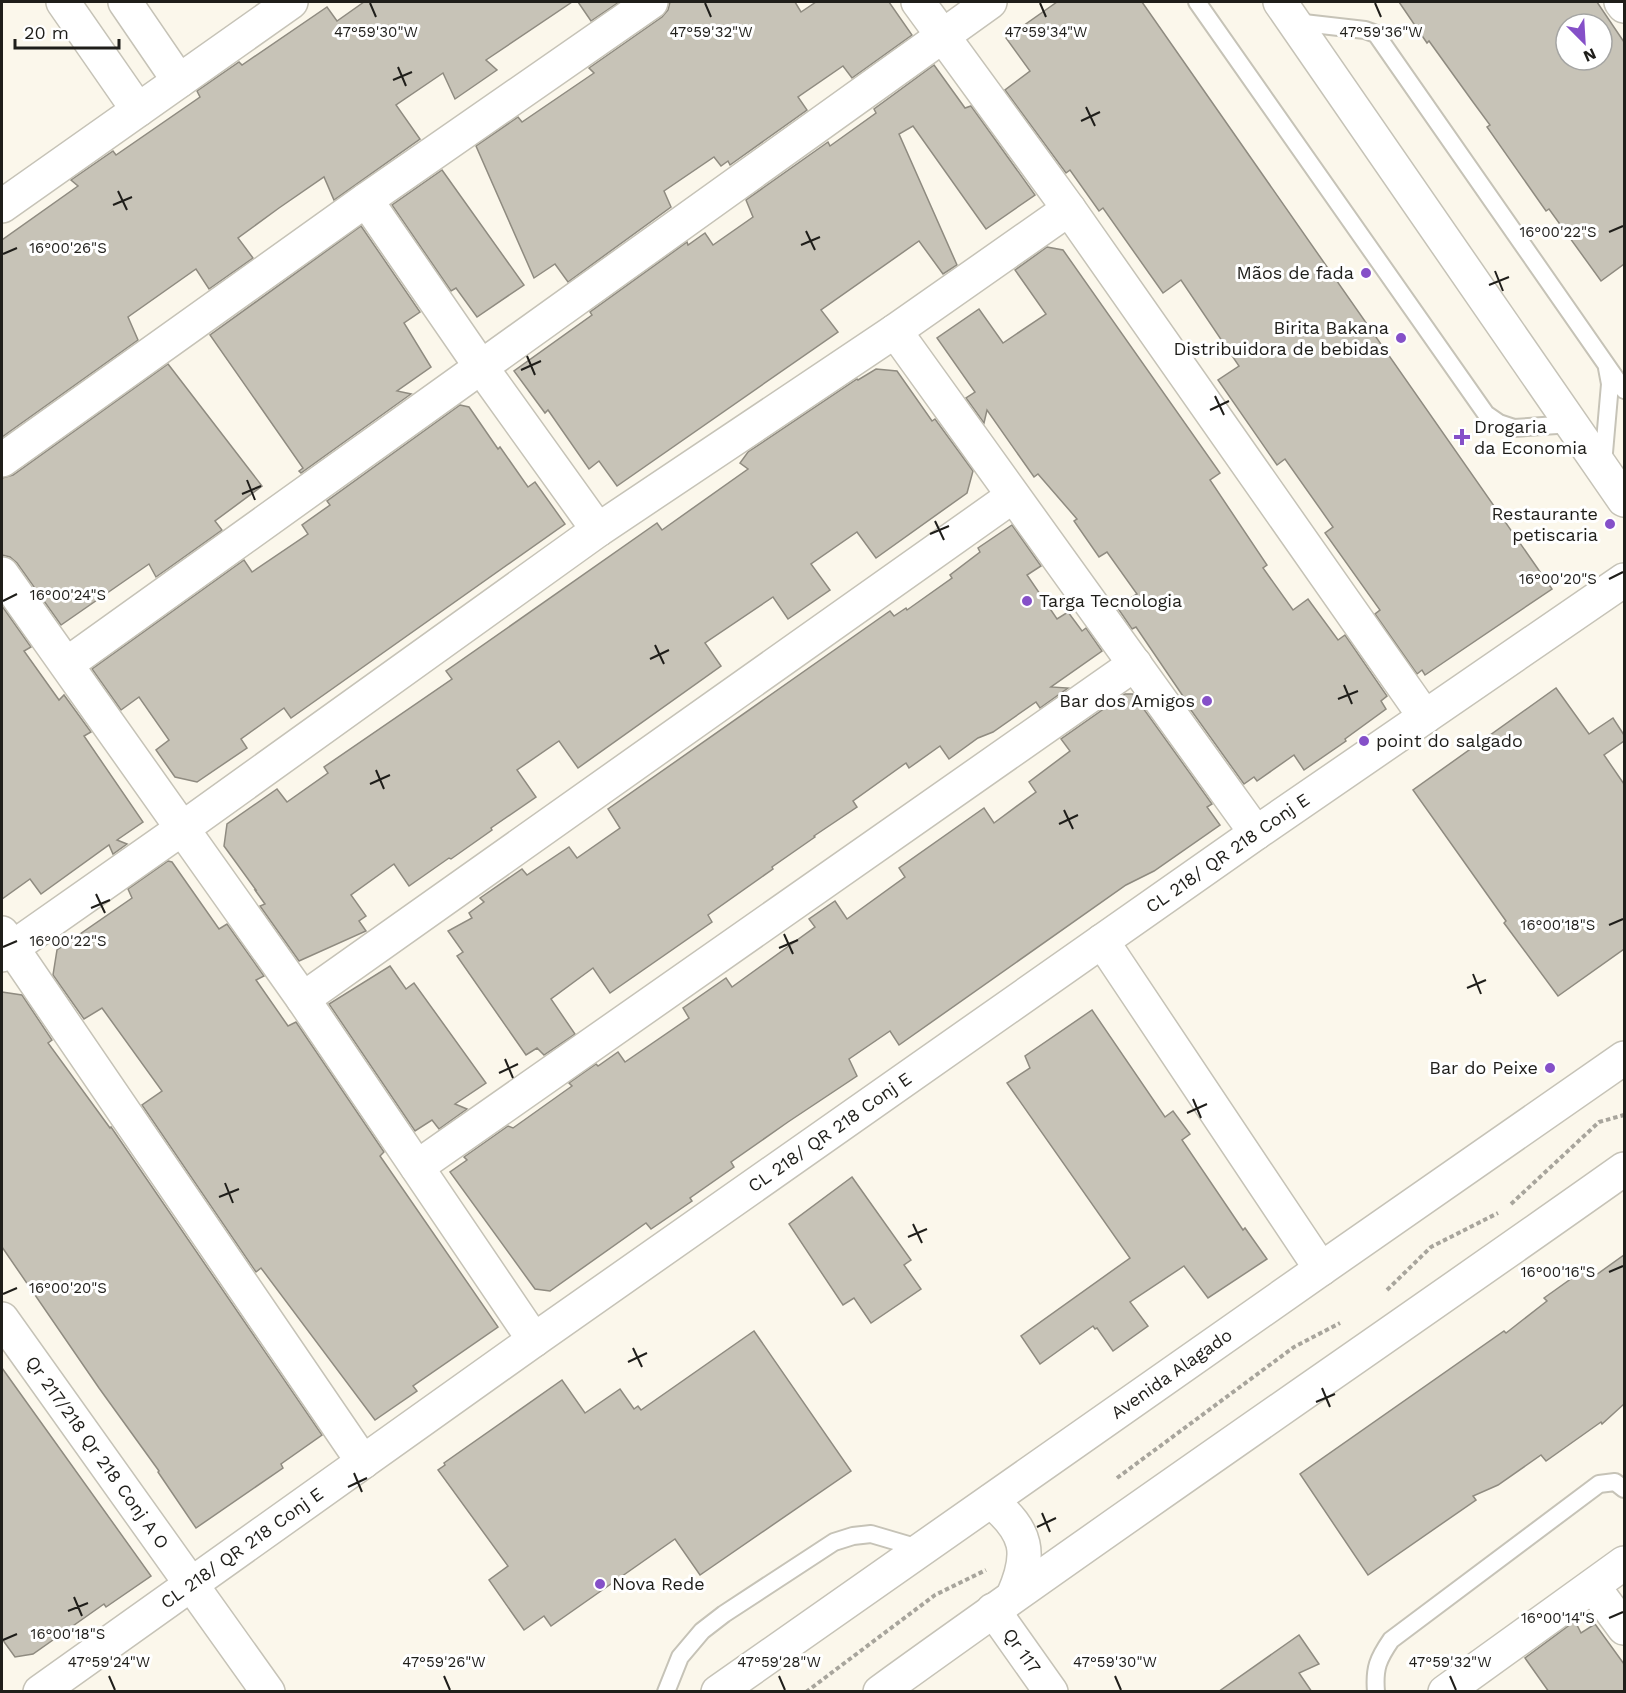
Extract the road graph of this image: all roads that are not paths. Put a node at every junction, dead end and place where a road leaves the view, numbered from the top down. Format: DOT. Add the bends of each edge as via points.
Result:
graph roads {
  1 [pos="63,2"];
  2 [pos="124,2"];
  3 [pos="291,2"];
  4 [pos="651,2"];
  5 [pos="918,2"];
  6 [pos="990,2"];
  7 [pos="1197,2"];
  8 [pos="1621,2"];
  9 [pos="1624,6"];
  10 [pos="1287,12"];
  11 [pos="942,36"];
  12 [pos="179,81"];
  13 [pos="138,110"];
  14 [pos="366,200"];
  15 [pos="2,206"];
  16 [pos="1069,209"];
  17 [pos="895,331"];
  18 [pos="1606,364"];
  19 [pos="481,367"];
  20 [pos="1624,390"];
  21 [pos="1572,424"];
  22 [pos="2,460"];
  23 [pos="1603,469"];
  24 [pos="1013,496"];
  25 [pos="1624,500"];
  26 [pos="598,530"];
  27 [pos="2,574"];
  28 [pos="1624,580"];
  29 [pos="67,664"];
  30 [pos="1135,664"];
  31 [pos="1425,717"];
  32 [pos="183,828"];
  33 [pos="1256,833"];
  34 [pos="1102,941"];
  35 [pos="5,945"];
  36 [pos="303,999"];
  37 [pos="1624,1058"];
  38 [pos="417,1167"];
  39 [pos="1624,1169"];
  40 [pos="1321,1269"];
  41 [pos="2,1319"];
  42 [pos="534,1340"];
  43 [pos="363,1462"];
  44 [pos="1624,1489"];
  45 [pos="992,1501"];
  46 [pos="922,1549"];
  47 [pos="1624,1563"];
  48 [pos="192,1585"];
  49 [pos="1593,1586"];
  50 [pos="1003,1603"];
  51 [pos="1624,1628"];
  52 [pos="40,1692"];
  53 [pos="268,1692"];
  54 [pos="666,1692"];
  55 [pos="718,1692"];
  56 [pos="880,1692"];
  57 [pos="1051,1692"];
  58 [pos="1376,1692"];
  59 [pos="1445,1692"];
  1 -- 13 [label="street"];
  2 -- 12 [label="street"];
  3 -- 12 [label="street"];
  4 -- 14 [label="street"];
  5 -- 11 [label="street"];
  6 -- 11 [label="street"];
  7 -- 21 [label="lane" via="1486,414 1514,428"];
  8 -- 9 [label="street"];
  10 -- 18 [label="lane" via="1376,34"];
  10 -- 21 [label="street"];
  11 -- 16 [label="street"];
  11 -- 19 [label="street"];
  12 -- 13 [label="street"];
  13 -- 15 [label="street"];
  14 -- 19 [label="street"];
  14 -- 22 [label="street"];
  16 -- 17 [label="street"];
  16 -- 31 [label="street"];
  17 -- 24 [label="street"];
  17 -- 26 [label="street"];
  18 -- 20 [label="lane"];
  18 -- 23 [label="lane" via="1610,384"];
  19 -- 26 [label="street"];
  19 -- 29 [label="street"];
  21 -- 23 [label="street"];
  23 -- 25 [label="street"];
  24 -- 30 [label="street"];
  24 -- 36 [label="street"];
  26 -- 32 [label="street"];
  27 -- 29 [label="street"];
  28 -- 31 [label="street, CL 218/ QR 218 Conj E"];
  29 -- 32 [label="street"];
  30 -- 33 [label="street"];
  30 -- 38 [label="street"];
  31 -- 33 [label="street, CL 218/ QR 218 Conj E"];
  32 -- 35 [label="street"];
  32 -- 36 [label="street"];
  33 -- 34 [label="street, CL 218/ QR 218 Conj E"];
  34 -- 40 [label="street"];
  34 -- 42 [label="street, CL 218/ QR 218 Conj E"];
  35 -- 43 [label="street"];
  36 -- 38 [label="street"];
  37 -- 40 [label="street, Avenida Alagado"];
  38 -- 42 [label="street"];
  39 -- 50 [label="street"];
  40 -- 45 [label="street, Avenida Alagado"];
  41 -- 48 [label="street, Qr 217/218 Qr 218 Conj A O"];
  42 -- 43 [label="street, CL 218/ QR 218 Conj E"];
  43 -- 48 [label="street, CL 218/ QR 218 Conj E"];
  44 -- 58 [label="lane" via="1615,1482 1599,1484 1391,1640 1378,1658"];
  45 -- 46 [label="street, Avenida Alagado"];
  45 -- 50 [label="street" via="1019,1531 1024,1548 1022,1576"];
  46 -- 54 [label="lane" via="871,1534 834,1542 702,1631 680,1657"];
  46 -- 55 [label="street, Avenida Alagado"];
  47 -- 49 [label="street"];
  48 -- 52 [label="street, CL 218/ QR 218 Conj E"];
  48 -- 53 [label="street, Qr 217/218 Qr 218 Conj A O"];
  49 -- 51 [label="street"];
  49 -- 59 [label="street"];
  50 -- 56 [label="street"];
  50 -- 57 [label="street, Qr 117"];
}
